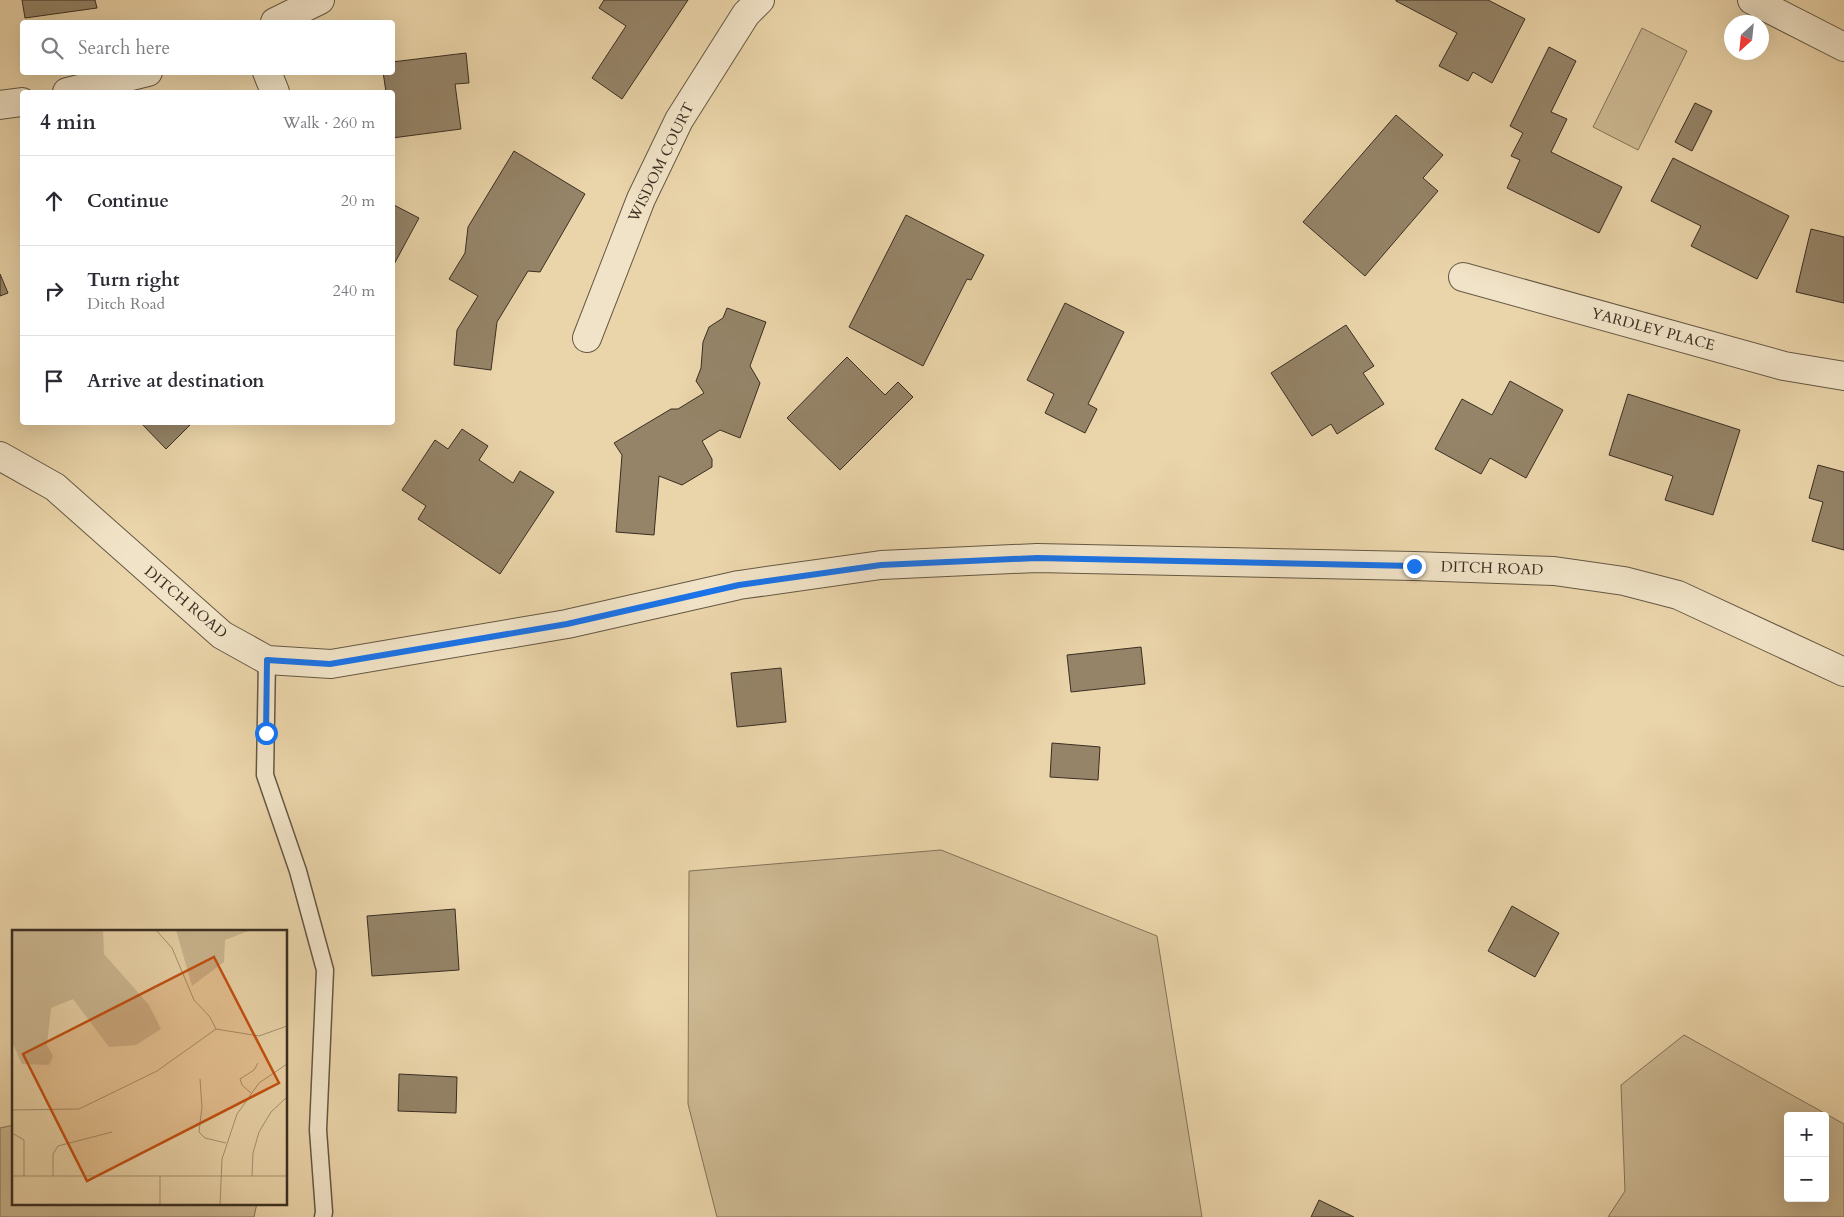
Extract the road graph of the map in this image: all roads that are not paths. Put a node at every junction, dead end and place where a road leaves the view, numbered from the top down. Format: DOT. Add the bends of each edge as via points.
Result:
graph roads {
  1 [pos="320,0"];
  2 [pos="760,0"];
  3 [pos="1752,0"];
  4 [pos="279,20"];
  5 [pos="1844,47"];
  6 [pos="136,75"];
  7 [pos="267,75"];
  8 [pos="75,90"];
  9 [pos="274,90"];
  10 [pos="20,102"];
  11 [pos="0,105"];
  12 [pos="1463,277"];
  13 [pos="587,338"];
  14 [pos="1844,376"];
  15 [pos="0,456"];
  16 [pos="267,660"];
  17 [pos="1844,672"];
  18 [pos="323,1217"];
  1 -- 4 [label="street"];
  2 -- 13 [label="street, WISDOM COURT" via="746,14 679,120 641,199"];
  3 -- 5 [label="street"];
  6 -- 8 [label="street"];
  7 -- 9 [label="street"];
  10 -- 11 [label="street"];
  12 -- 14 [label="street, YARDLEY PLACE" via="1784,366"];
  15 -- 16 [label="street, DITCH ROAD" via="55,487 222,635"];
  16 -- 17 [label="street, DITCH ROAD" via="330,664 567,624 739,585 881,565 1037,558 1554,571 1624,581 1678,595"];
  16 -- 18 [label="lane" via="265,774 298,871 325,970 318,1130"];
}
